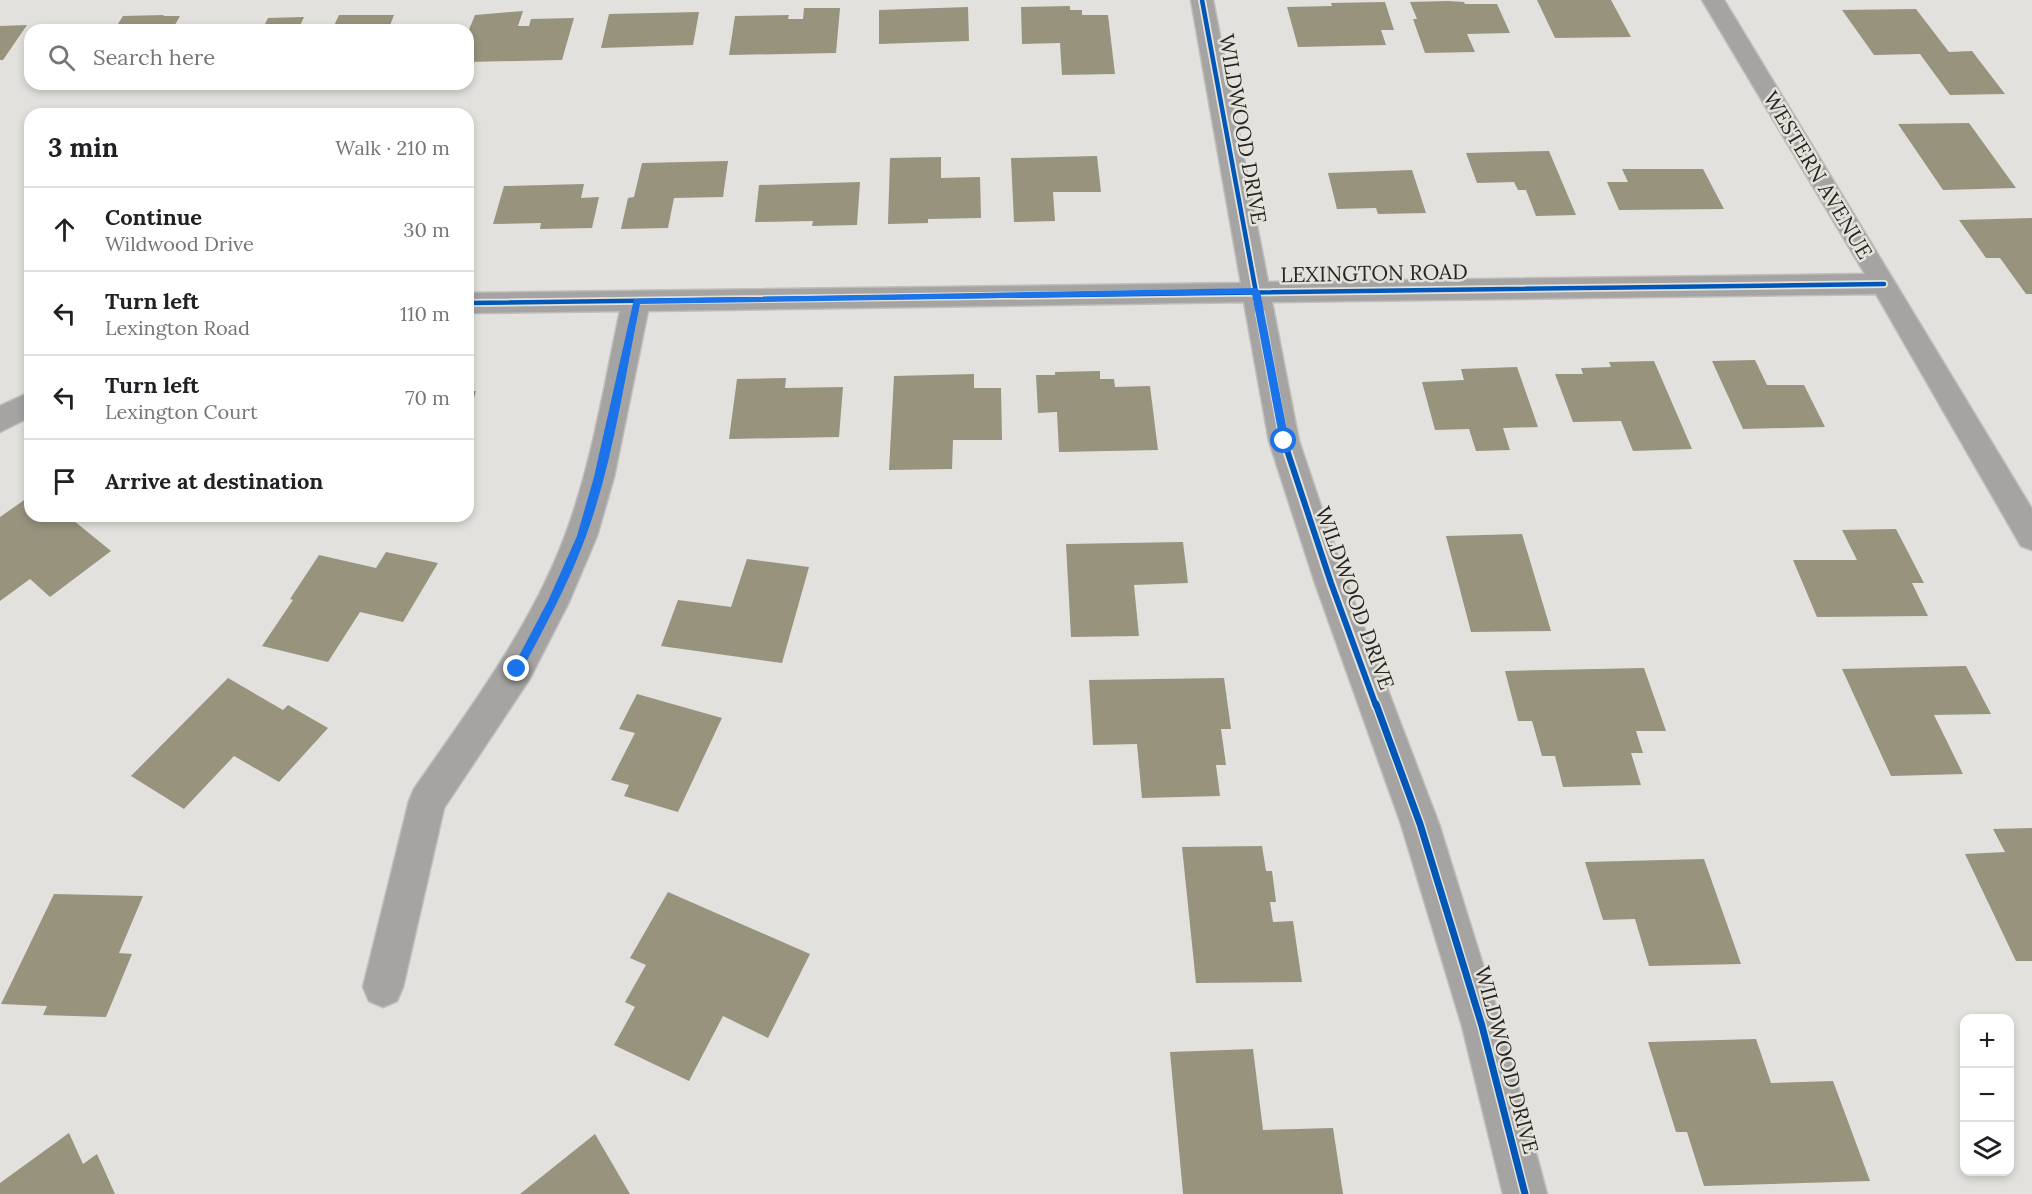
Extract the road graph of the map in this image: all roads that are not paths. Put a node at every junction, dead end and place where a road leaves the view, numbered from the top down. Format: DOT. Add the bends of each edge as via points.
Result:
graph roads {
  1 [pos="1202,0"];
  2 [pos="1713,0"];
  3 [pos="1884,284"];
  4 [pos="1256,291"];
  5 [pos="636,301"];
  6 [pos="474,303"];
  7 [pos="24,406"];
  8 [pos="0,420"];
  9 [pos="2032,537"];
  10 [pos="383,987"];
  11 [pos="1525,1194"];
  1 -- 4 [label="street, WILDWOOD DRIVE"];
  2 -- 3 [label="street, WESTERN AVENUE"];
  3 -- 4 [label="street, LEXINGTON ROAD"];
  3 -- 9 [label="street, WESTERN AVENUE"];
  4 -- 5 [label="street, LEXINGTON ROAD"];
  4 -- 11 [label="street, WILDWOOD DRIVE" via="1284,441 1330,583 1420,824 1482,1026"];
  5 -- 6 [label="street, LEXINGTON ROAD"];
  5 -- 10 [label="street" via="599,477 581,536 517,669 427,801"];
  7 -- 8 [label="street"];
}
